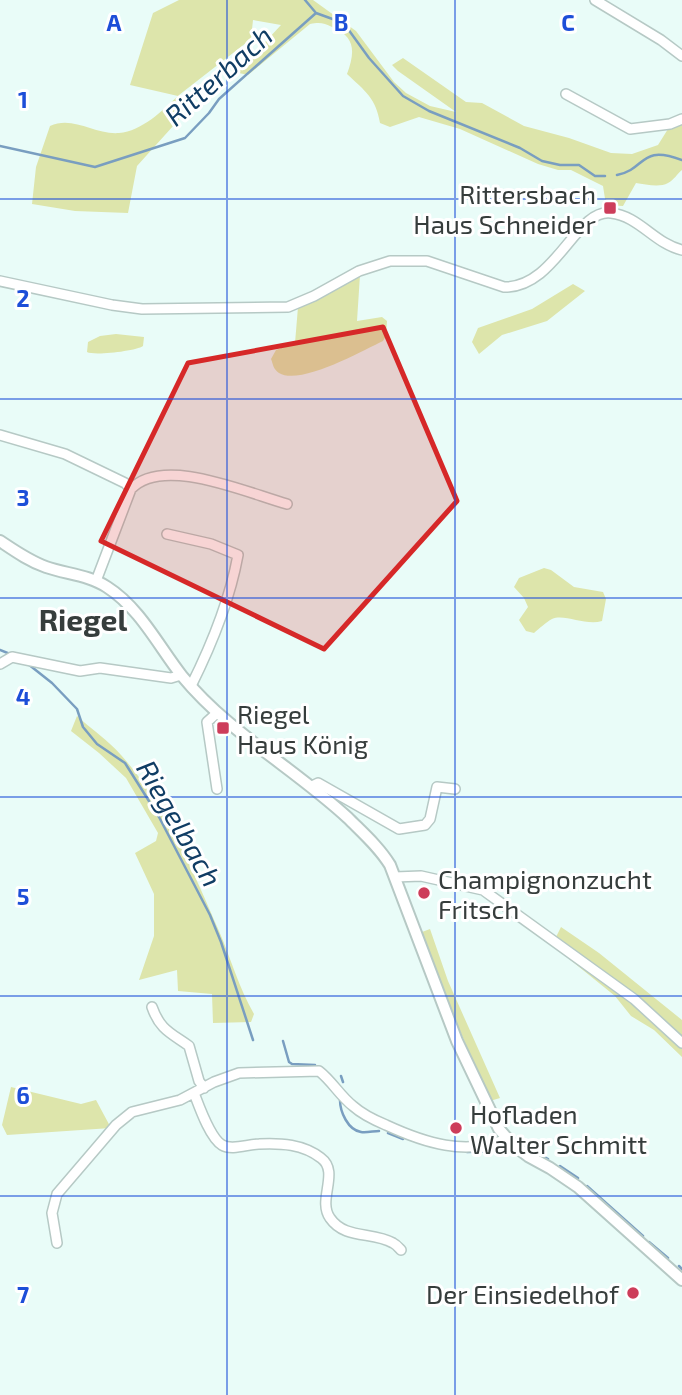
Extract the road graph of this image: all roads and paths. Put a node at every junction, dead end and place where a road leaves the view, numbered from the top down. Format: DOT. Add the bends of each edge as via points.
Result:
graph roads {
  1 [pos="596,0"];
  2 [pos="682,57"];
  3 [pos="566,94"];
  4 [pos="682,120"];
  5 [pos="682,250"];
  6 [pos="0,281"];
  7 [pos="0,435"];
  8 [pos="131,489"];
  9 [pos="287,504"];
  10 [pos="167,534"];
  11 [pos="0,541"];
  12 [pos="96,581"];
  13 [pos="0,664"];
  14 [pos="181,675"];
  15 [pos="191,686"];
  16 [pos="217,713"];
  17 [pos="312,786"];
  18 [pos="217,789"];
  19 [pos="455,789"];
  20 [pos="395,877"];
  21 [pos="152,1007"];
  22 [pos="682,1043"];
  23 [pos="204,1088"];
  24 [pos="194,1093"];
  25 [pos="508,1139"];
  26 [pos="57,1243"];
  27 [pos="401,1250"];
  28 [pos="682,1280"];
  1 -- 2 [label="street"];
  3 -- 4 [label="street" via="630,129"];
  5 -- 6 [label="street" via="633,220 603,212 584,225 547,269 513,287 427,261 390,261 359,271 288,307 142,309"];
  7 -- 8 [label="street" via="65,454"];
  8 -- 9 [label="street" via="156,475 185,475"];
  8 -- 12 [label="street"];
  10 -- 15 [label="street" via="238,555 210,648"];
  11 -- 12 [label="street" via="41,565"];
  12 -- 14 [label="street" via="129,607"];
  13 -- 14 [label="street" via="12,657 80,671 100,667 171,678"];
  14 -- 15 [label="street"];
  15 -- 16 [label="street"];
  16 -- 17 [label="street"];
  16 -- 18 [label="street" via="207,722"];
  17 -- 19 [label="street" via="318,783 331,789 399,829 425,825 437,787"];
  17 -- 20 [label="street" via="384,854"];
  20 -- 22 [label="street" via="421,876 483,890 634,999"];
  20 -- 25 [label="street" via="471,1074"];
  21 -- 23 [label="street" via="158,1022 188,1046"];
  23 -- 24 [label="street"];
  23 -- 25 [label="street" via="240,1073 312,1070 325,1076 359,1112 422,1141 468,1146"];
  24 -- 26 [label="street" via="140,1108 116,1125 54,1200"];
  24 -- 27 [label="street" via="222,1145 291,1144 319,1156 327,1163 326,1211 332,1221 344,1231 394,1243"];
  25 -- 28 [label="street" via="578,1187"];
}
